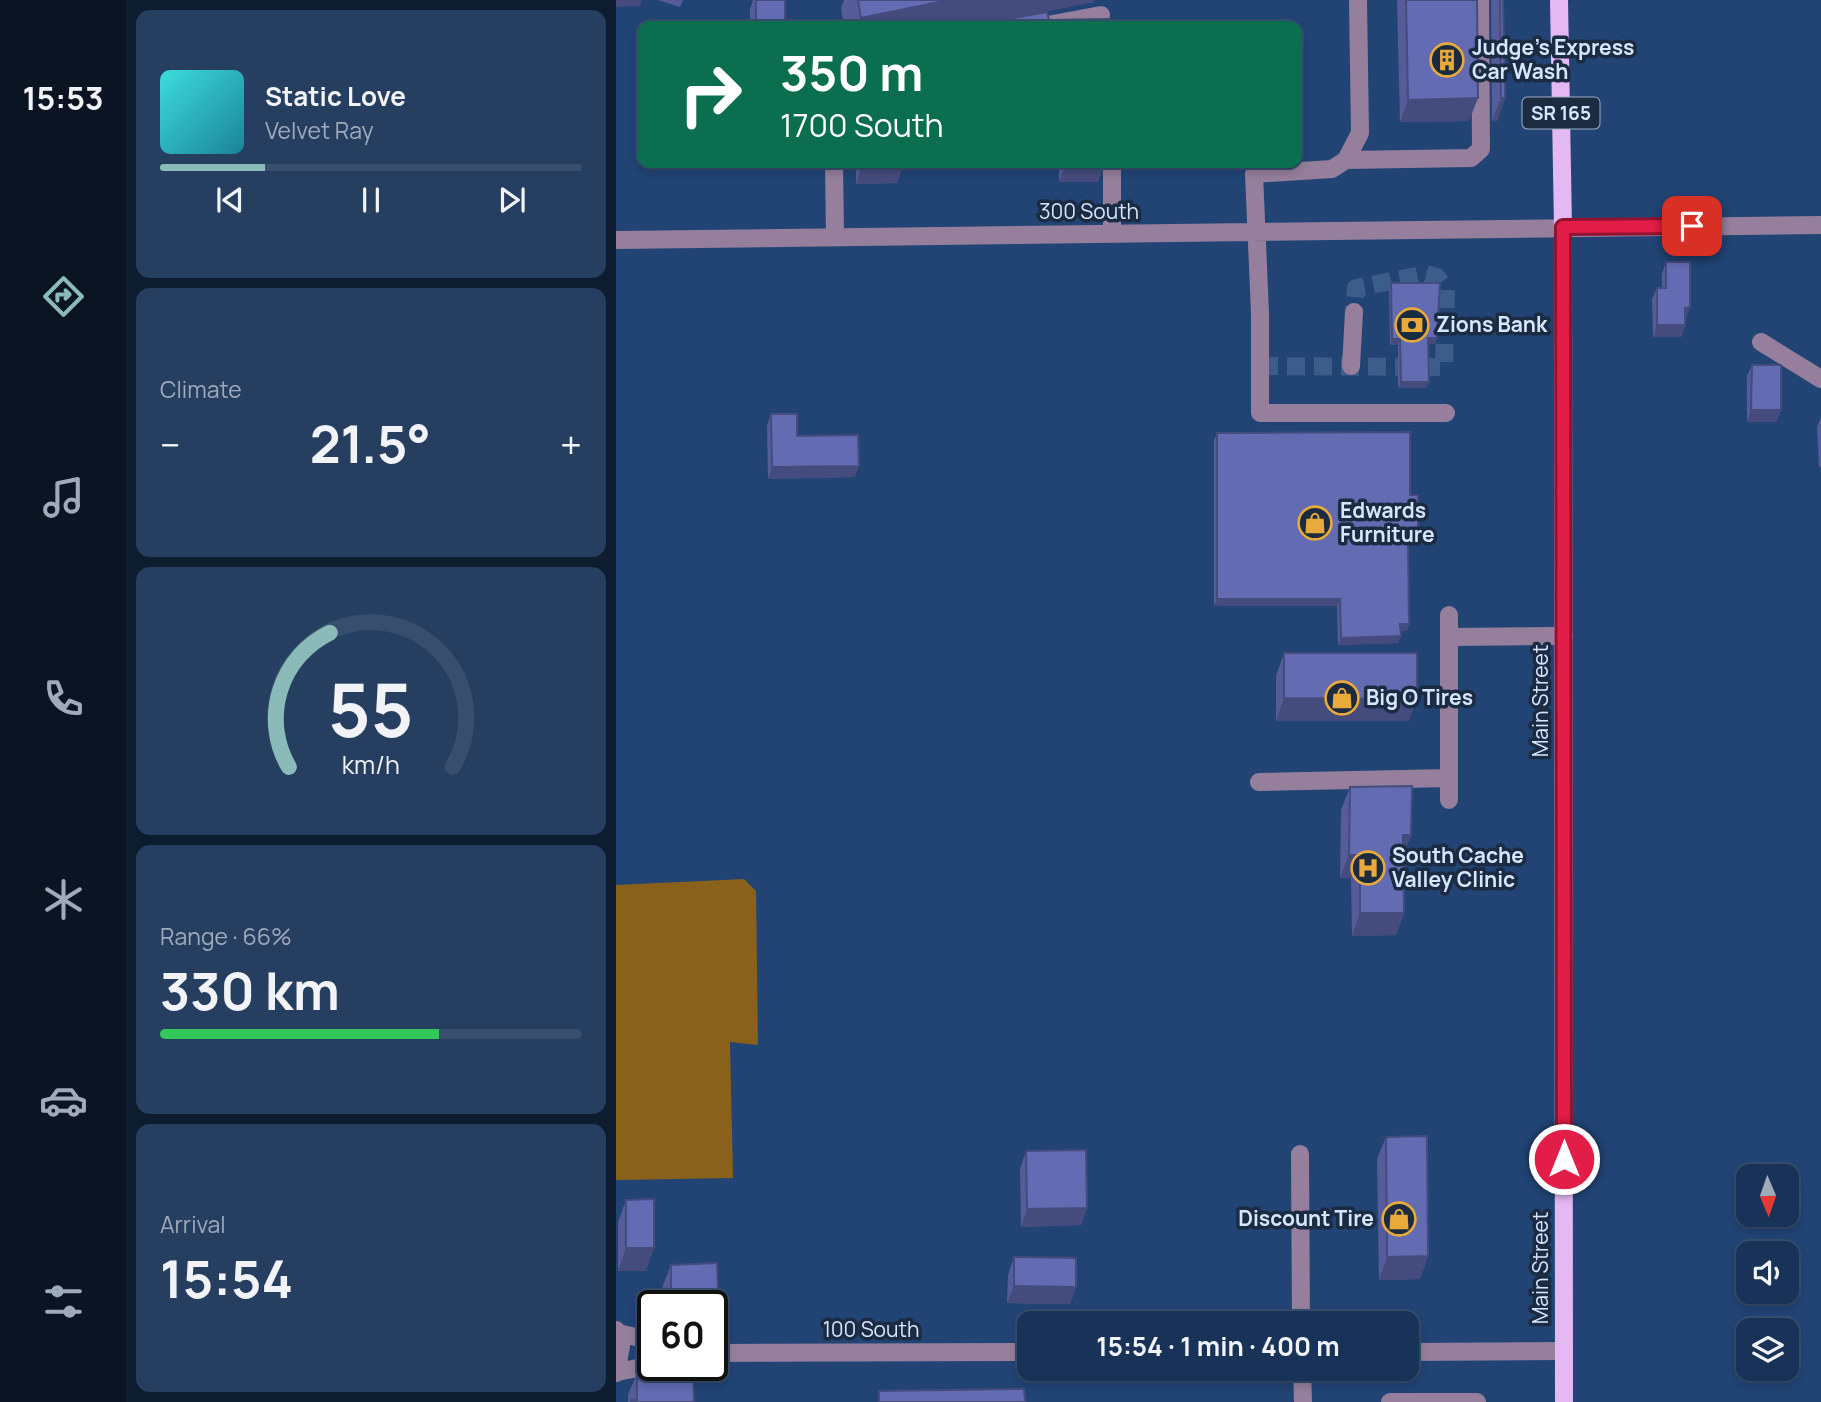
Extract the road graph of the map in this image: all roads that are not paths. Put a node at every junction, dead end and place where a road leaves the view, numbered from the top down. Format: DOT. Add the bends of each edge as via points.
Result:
graph roads {
  1 [pos="1480,0"];
  2 [pos="1559,0"];
  3 [pos="1357,1"];
  4 [pos="1102,14"];
  5 [pos="1067,21"];
  6 [pos="1346,160"];
  7 [pos="834,168"];
  8 [pos="1112,168"];
  9 [pos="1821,225"];
  10 [pos="1563,227"];
  11 [pos="1256,233"];
  12 [pos="1112,234"];
  13 [pos="835,237"];
  14 [pos="616,240"];
  15 [pos="1354,312"];
  16 [pos="1761,342"];
  17 [pos="1351,366"];
  18 [pos="1821,379"];
  19 [pos="1446,413"];
  20 [pos="1449,615"];
  21 [pos="1564,636"];
  22 [pos="1449,637"];
  23 [pos="1449,778"];
  24 [pos="1259,782"];
  25 [pos="1449,800"];
  26 [pos="1300,1154"];
  27 [pos="1301,1311"];
  28 [pos="617,1332"];
  29 [pos="637,1337"];
  30 [pos="1564,1351"];
  31 [pos="1419,1352"];
  32 [pos="728,1353"];
  33 [pos="1017,1353"];
  34 [pos="637,1369"];
  35 [pos="616,1373"];
  36 [pos="1302,1381"];
  37 [pos="1303,1402"];
  38 [pos="1390,1402"];
  39 [pos="1477,1402"];
  40 [pos="1564,1402"];
  1 -- 6 [label="street" via="1480,149 1471,158"];
  2 -- 10 [label="main road, Main Street / SR 165"];
  3 -- 6 [label="street" via="1360,132"];
  4 -- 5 [label="street"];
  6 -- 11 [label="street" via="1332,169 1254,174"];
  7 -- 13 [label="street"];
  8 -- 12 [label="street"];
  9 -- 10 [label="street, 300 South"];
  10 -- 11 [label="street, 300 South"];
  10 -- 21 [label="main road, Main Street / SR 165"];
  11 -- 12 [label="street, 300 South"];
  11 -- 19 [label="street" via="1260,413"];
  12 -- 13 [label="street, 300 South"];
  13 -- 14 [label="street, 300 South"];
  15 -- 17 [label="street"];
  16 -- 18 [label="street"];
  20 -- 22 [label="street"];
  21 -- 22 [label="street"];
  21 -- 30 [label="main road, Main Street / SR 165"];
  22 -- 23 [label="street"];
  23 -- 24 [label="street"];
  23 -- 25 [label="street"];
  26 -- 27 [label="street"];
  28 -- 29 [label="street"];
  28 -- 35 [label="street" via="621,1346"];
  30 -- 31 [label="street"];
  30 -- 40 [label="main road, Main Street / SR 165"];
  32 -- 33 [label="street, 100 South"];
  34 -- 35 [label="street"];
  36 -- 37 [label="street"];
  38 -- 39 [label="street"];
}
